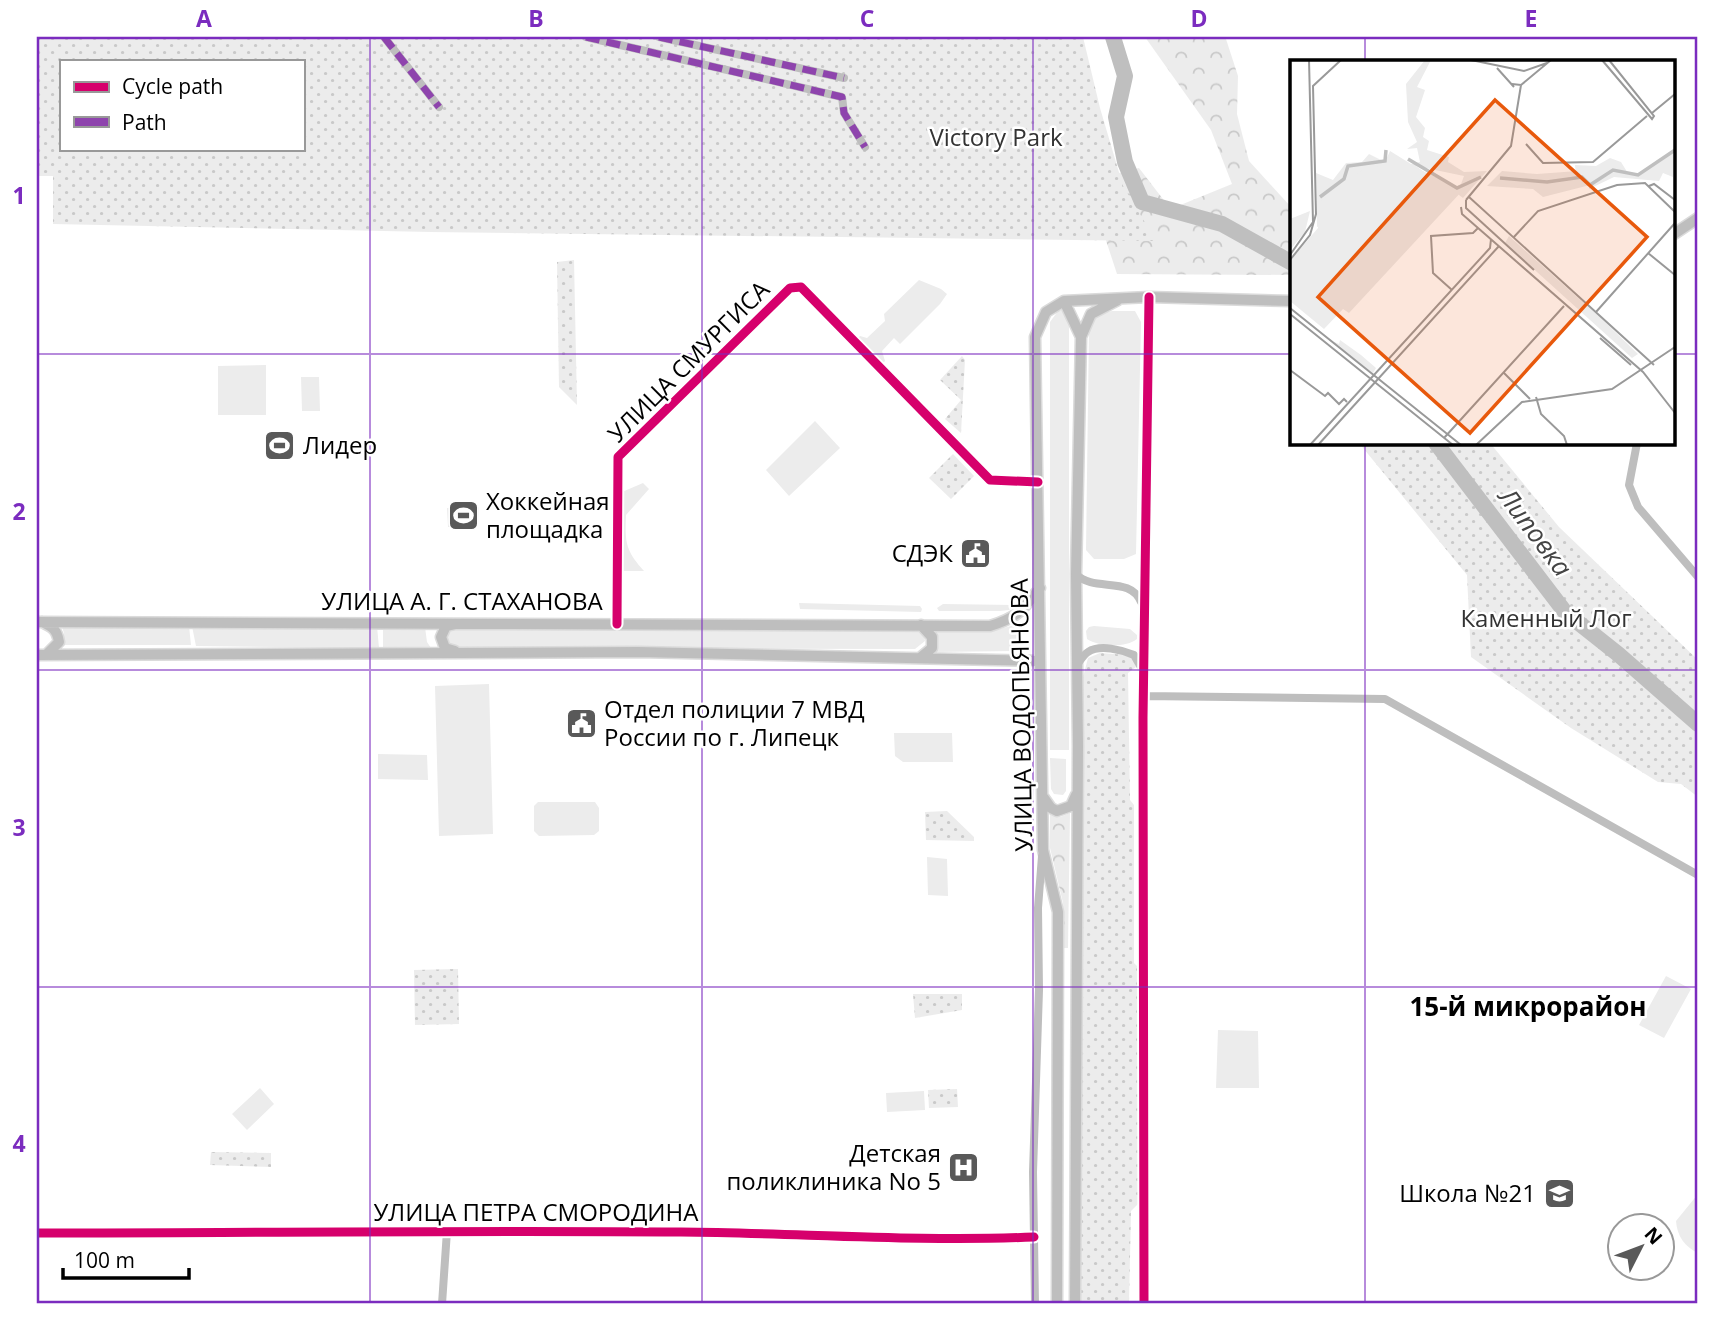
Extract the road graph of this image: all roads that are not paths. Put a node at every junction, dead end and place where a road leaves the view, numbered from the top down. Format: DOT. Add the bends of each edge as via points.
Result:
graph roads {
  1 [pos="384,37"];
  2 [pos="586,37"];
  3 [pos="659,37"];
  4 [pos="845,78"];
  5 [pos="439,107"];
  6 [pos="865,147"];
  7 [pos="1698,218"];
  8 [pos="1676,233"];
  9 [pos="1122,298"];
  10 [pos="1149,298"];
  11 [pos="1065,301"];
  12 [pos="1290,301"];
  13 [pos="1081,337"];
  14 [pos="1637,444"];
  15 [pos="1038,482"];
  16 [pos="1076,574"];
  17 [pos="1698,577"];
  18 [pos="1040,588"];
  19 [pos="1143,612"];
  20 [pos="39,622"];
  21 [pos="461,623"];
  22 [pos="617,624"];
  23 [pos="921,625"];
  24 [pos="460,653"];
  25 [pos="42,655"];
  26 [pos="921,657"];
  27 [pos="1040,661"];
  28 [pos="1077,665"];
  29 [pos="1143,670"];
  30 [pos="1143,696"];
  31 [pos="1077,792"];
  32 [pos="1042,795"];
  33 [pos="1043,850"];
  34 [pos="1698,876"];
  35 [pos="447,1231"];
  36 [pos="37,1233"];
  37 [pos="1034,1237"];
  38 [pos="442,1304"];
  39 [pos="1035,1304"];
  40 [pos="1057,1304"];
  41 [pos="1075,1304"];
  42 [pos="1144,1304"];
  1 -- 5 [label="street"];
  2 -- 6 [label="street" via="842,97 844,113"];
  3 -- 4 [label="street"];
  7 -- 8 [label="main road"];
  9 -- 10 [label="main road"];
  9 -- 11 [label="main road"];
  9 -- 13 [label="main road" via="1091,314"];
  10 -- 12 [label="main road"];
  10 -- 19 [label="street"];
  11 -- 13 [label="main road"];
  11 -- 15 [label="main road, УЛИЦА ВОДОПЬЯНОВА" via="1046,312 1035,337"];
  13 -- 16 [label="main road"];
  14 -- 17 [label="street" via="1629,485 1638,507"];
  15 -- 18 [label="main road, УЛИЦА ВОДОПЬЯНОВА"];
  15 -- 22 [label="street, УЛИЦА СМУРГИСА" via="990,480 801,287 790,288 618,457"];
  16 -- 19 [label="street" via="1087,581 1128,587 1138,594"];
  16 -- 28 [label="main road"];
  18 -- 23 [label="main road, УЛИЦА А. Г. СТАХАНОВА" via="1011,620 990,625"];
  18 -- 27 [label="main road, УЛИЦА ВОДОПЬЯНОВА"];
  19 -- 29 [label="street"];
  20 -- 21 [label="main road, УЛИЦА А. Г. СТАХАНОВА"];
  20 -- 25 [label="main road" via="52,627 59,642"];
  21 -- 22 [label="main road, УЛИЦА А. Г. СТАХАНОВА"];
  21 -- 24 [label="main road" via="446,626 441,637 445,648"];
  22 -- 23 [label="main road, УЛИЦА А. Г. СТАХАНОВА"];
  23 -- 26 [label="main road" via="932,637 932,648"];
  24 -- 25 [label="main road, УЛИЦА А. Г. СТАХАНОВА"];
  24 -- 26 [label="main road, УЛИЦА А. Г. СТАХАНОВА"];
  26 -- 27 [label="main road, УЛИЦА А. Г. СТАХАНОВА"];
  27 -- 32 [label="main road, УЛИЦА ВОДОПЬЯНОВА"];
  28 -- 29 [label="street" via="1088,652 1114,649 1134,655"];
  28 -- 31 [label="main road"];
  29 -- 30 [label="street"];
  30 -- 34 [label="street" via="1385,699"];
  30 -- 42 [label="street"];
  31 -- 32 [label="main road" via="1071,806 1057,811"];
  31 -- 41 [label="main road"];
  32 -- 33 [label="main road, УЛИЦА ВОДОПЬЯНОВА"];
  33 -- 37 [label="street" via="1038,908"];
  33 -- 40 [label="main road, УЛИЦА ВОДОПЬЯНОВА" via="1058,912"];
  35 -- 36 [label="street, УЛИЦА ПЕТРА СМОРОДИНА"];
  35 -- 37 [label="street, УЛИЦА ПЕТРА СМОРОДИНА"];
  35 -- 38 [label="street"];
  37 -- 39 [label="street"];
}
